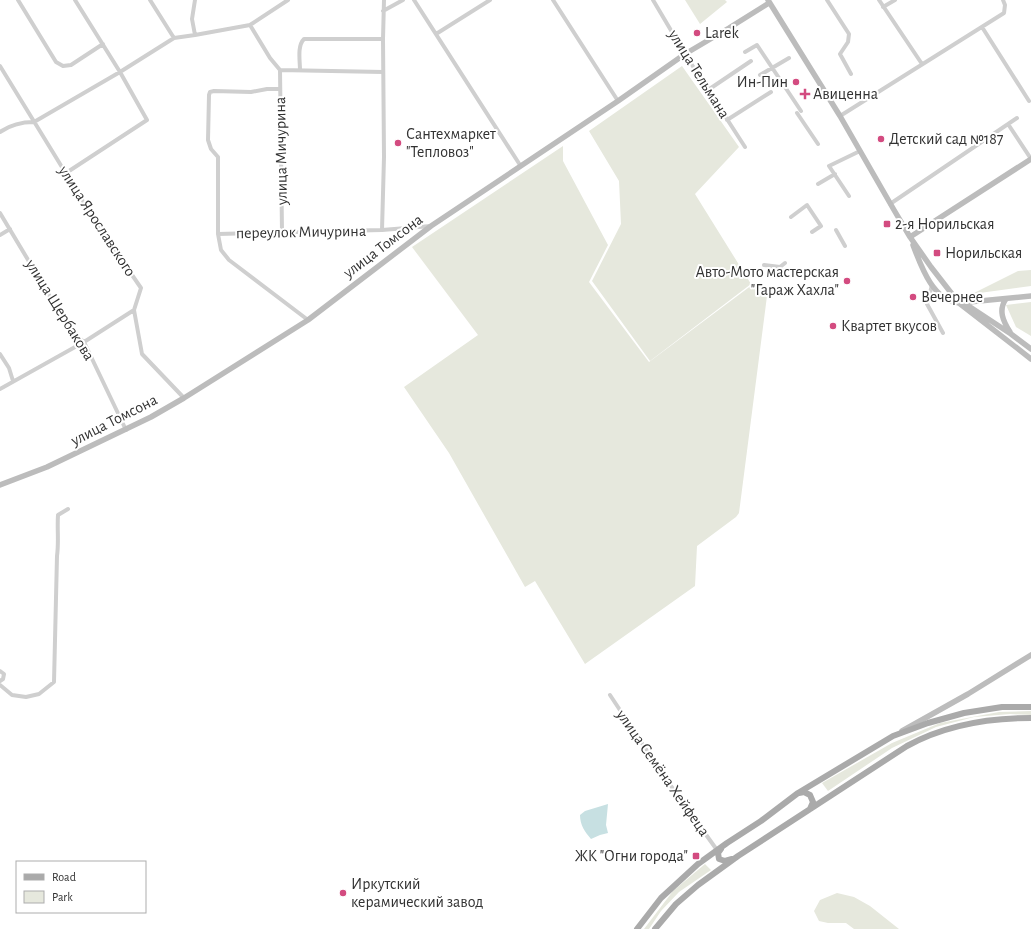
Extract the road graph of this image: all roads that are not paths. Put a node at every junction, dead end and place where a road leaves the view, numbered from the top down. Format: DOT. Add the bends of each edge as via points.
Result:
graph roads {
  1 [pos="18,0"];
  2 [pos="75,0"];
  3 [pos="150,0"];
  4 [pos="195,0"];
  5 [pos="288,0"];
  6 [pos="384,0"];
  7 [pos="403,0"];
  8 [pos="414,0"];
  9 [pos="490,0"];
  10 [pos="553,0"];
  11 [pos="653,0"];
  12 [pos="827,0"];
  13 [pos="879,0"];
  14 [pos="895,0"];
  15 [pos="1002,0"];
  16 [pos="768,1"];
  17 [pos="483,2"];
  18 [pos="883,6"];
  19 [pos="383,11"];
  20 [pos="250,25"];
  21 [pos="982,27"];
  22 [pos="436,34"];
  23 [pos="195,35"];
  24 [pos="174,38"];
  25 [pos="383,39"];
  26 [pos="102,44"];
  27 [pos="745,52"];
  28 [pos="685,54"];
  29 [pos="788,58"];
  30 [pos="751,61"];
  31 [pos="922,64"];
  32 [pos="0,66"];
  33 [pos="772,68"];
  34 [pos="280,70"];
  35 [pos="300,70"];
  36 [pos="120,72"];
  37 [pos="383,72"];
  38 [pos="851,74"];
  39 [pos="760,75"];
  40 [pos="280,89"];
  41 [pos="708,90"];
  42 [pos="771,92"];
  43 [pos="618,100"];
  44 [pos="1029,101"];
  45 [pos="840,116"];
  46 [pos="1017,118"];
  47 [pos="727,120"];
  48 [pos="34,122"];
  49 [pos="1008,124"];
  50 [pos="0,132"];
  51 [pos="818,144"];
  52 [pos="745,147"];
  53 [pos="860,151"];
  54 [pos="1031,159"];
  55 [pos="520,165"];
  56 [pos="66,173"];
  57 [pos="835,174"];
  58 [pos="818,184"];
  59 [pos="850,196"];
  60 [pos="890,204"];
  61 [pos="0,213"];
  62 [pos="791,217"];
  63 [pos="431,226"];
  64 [pos="10,229"];
  65 [pos="382,230"];
  66 [pos="836,230"];
  67 [pos="282,232"];
  68 [pos="812,232"];
  69 [pos="218,234"];
  70 [pos="0,235"];
  71 [pos="910,237"];
  72 [pos="845,246"];
  73 [pos="784,263"];
  74 [pos="764,265"];
  75 [pos="932,285"];
  76 [pos="1031,296"];
  77 [pos="1006,299"];
  78 [pos="959,303"];
  79 [pos="134,310"];
  80 [pos="308,320"];
  81 [pos="943,333"];
  82 [pos="1011,334"];
  83 [pos="84,342"];
  84 [pos="1031,349"];
  85 [pos="0,354"];
  86 [pos="1031,359"];
  87 [pos="13,381"];
  88 [pos="0,389"];
  89 [pos="184,398"];
  90 [pos="126,430"];
  91 [pos="0,485"];
  92 [pos="68,509"];
  93 [pos="1031,655"];
  94 [pos="0,670"];
  95 [pos="0,680"];
  96 [pos="0,685"];
  97 [pos="610,695"];
  98 [pos="1031,707"];
  99 [pos="1031,718"];
  100 [pos="893,736"];
  101 [pos="798,794"];
  102 [pos="809,810"];
  103 [pos="726,843"];
  104 [pos="717,850"];
  105 [pos="738,856"];
  106 [pos="637,929"];
  107 [pos="655,929"];
  1 -- 26 [label="street" via="56,62 63,66 71,65"];
  2 -- 26 [label="street"];
  3 -- 24 [label="street"];
  4 -- 23 [label="street" via="192,19"];
  5 -- 20 [label="street"];
  6 -- 19 [label="street"];
  7 -- 19 [label="street"];
  8 -- 22 [label="street"];
  9 -- 17 [label="street"];
  10 -- 43 [label="street"];
  11 -- 28 [label="street, улица Тельмана"];
  12 -- 38 [label="street" via="849,34 848,42 840,54"];
  13 -- 18 [label="street"];
  14 -- 18 [label="street"];
  15 -- 21 [label="street" via="1005,5 1004,14"];
  16 -- 28 [label="street, улица Томсона"];
  16 -- 45 [label="street"];
  17 -- 22 [label="street"];
  18 -- 31 [label="street"];
  19 -- 25 [label="street"];
  20 -- 23 [label="street"];
  20 -- 34 [label="street"];
  21 -- 31 [label="street"];
  21 -- 44 [label="street"];
  22 -- 55 [label="street"];
  23 -- 24 [label="street"];
  24 -- 36 [label="street"];
  25 -- 35 [label="street" via="304,39 300,46"];
  25 -- 37 [label="street"];
  26 -- 36 [label="street"];
  27 -- 33 [label="street" via="757,44"];
  28 -- 41 [label="street, улица Тельмана"];
  28 -- 43 [label="street, улица Томсона"];
  29 -- 33 [label="street"];
  30 -- 41 [label="street"];
  31 -- 45 [label="street"];
  32 -- 48 [label="street, улица Ярославского"];
  33 -- 39 [label="street"];
  33 -- 51 [label="street"];
  34 -- 35 [label="street"];
  34 -- 40 [label="street, улица Мичурина"];
  35 -- 37 [label="street"];
  36 -- 48 [label="street"];
  36 -- 56 [label="street" via="147,120"];
  37 -- 65 [label="street"];
  40 -- 67 [label="street, улица Мичурина"];
  40 -- 69 [label="street" via="210,92 208,140 218,157"];
  41 -- 47 [label="street, улица Тельмана"];
  42 -- 47 [label="street"];
  43 -- 55 [label="street, улица Томсона"];
  45 -- 53 [label="street"];
  46 -- 49 [label="street"];
  47 -- 52 [label="street, улица Тельмана"];
  48 -- 50 [label="street" via="24,122"];
  48 -- 56 [label="street, улица Ярославского"];
  49 -- 54 [label="street"];
  49 -- 60 [label="street"];
  53 -- 57 [label="street" via="829,166"];
  53 -- 60 [label="street"];
  54 -- 71 [label="street"];
  55 -- 63 [label="street, улица Томсона"];
  56 -- 79 [label="street, улица Ярославского" via="141,288"];
  57 -- 58 [label="street"];
  57 -- 59 [label="street"];
  60 -- 71 [label="street"];
  61 -- 64 [label="street, улица Щербакова"];
  62 -- 68 [label="street" via="807,205 821,226"];
  63 -- 65 [label="street, переулок Мичурина"];
  63 -- 80 [label="street, улица Томсона"];
  64 -- 70 [label="street"];
  64 -- 83 [label="street, улица Щербакова" via="70,330"];
  65 -- 67 [label="street, переулок Мичурина"];
  66 -- 72 [label="street"];
  67 -- 69 [label="street, переулок Мичурина"];
  69 -- 80 [label="street" via="221,250 229,260"];
  71 -- 75 [label="street" via="923,271"];
  71 -- 78 [label="street"];
  73 -- 74 [label="street" via="780,267"];
  75 -- 78 [label="street" via="948,301"];
  75 -- 81 [label="street" via="927,304"];
  76 -- 77 [label="street"];
  77 -- 78 [label="street"];
  77 -- 82 [label="street" via="1003,303 1002,316"];
  78 -- 82 [label="street" via="967,305"];
  78 -- 86 [label="street"];
  79 -- 83 [label="street"];
  79 -- 89 [label="street, улица Ярославского" via="142,354"];
  80 -- 89 [label="street, улица Томсона"];
  82 -- 84 [label="street"];
  83 -- 87 [label="street"];
  83 -- 90 [label="street, улица Щербакова"];
  85 -- 87 [label="street" via="9,368"];
  87 -- 88 [label="street"];
  89 -- 90 [label="street, улица Томсона"];
  90 -- 91 [label="street, улица Томсона" via="47,467"];
  92 -- 96 [label="street" via="58,515 57,520 59,545 54,682 38,694 26,696 12,695"];
  93 -- 100 [label="street"];
  94 -- 95 [label="street" via="4,674"];
  97 -- 104 [label="street, улица Семёна Хейфеца"];
  98 -- 100 [label="main road" via="964,713"];
  99 -- 102 [label="main road" via="1002,718 965,724 925,737"];
  100 -- 101 [label="main road"];
  101 -- 102 [label="main road" via="804,792 810,795 813,802"];
  101 -- 103 [label="main road"];
  102 -- 105 [label="main road"];
  103 -- 104 [label="main road"];
  103 -- 105 [label="main road" via="718,853 719,859 727,860"];
  104 -- 106 [label="main road" via="661,898"];
  105 -- 107 [label="main road" via="688,892"];
}
